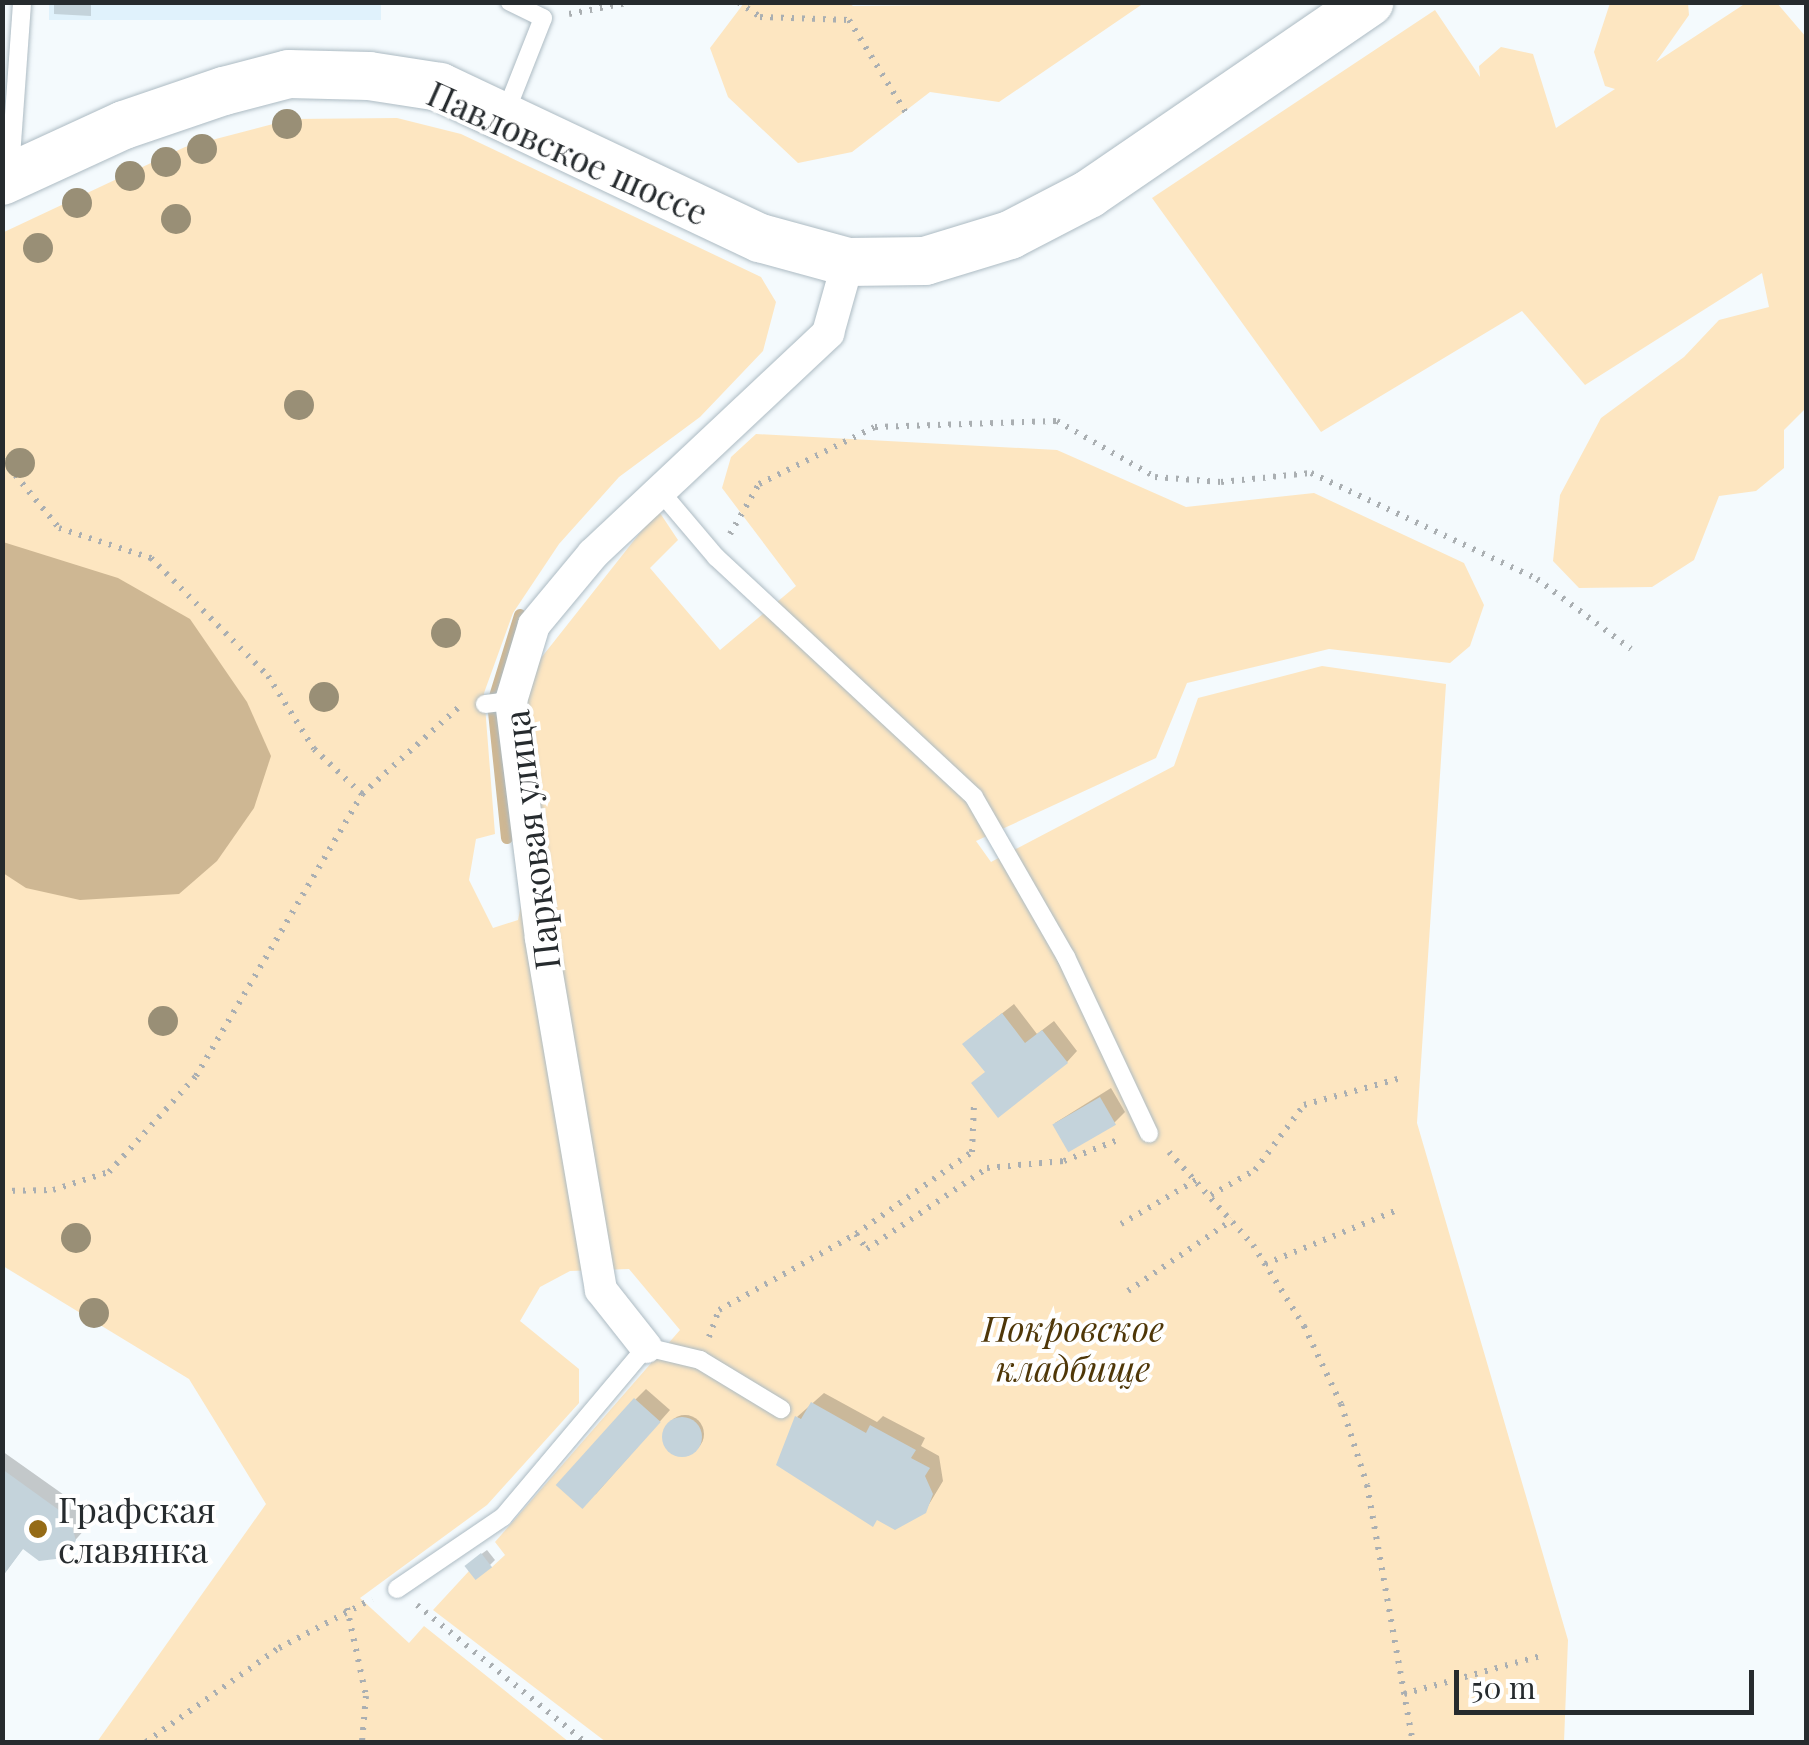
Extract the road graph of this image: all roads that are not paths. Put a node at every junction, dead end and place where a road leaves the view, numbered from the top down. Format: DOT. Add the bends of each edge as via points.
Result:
graph roads {
  1 [pos="22,2"];
  2 [pos="510,2"];
  3 [pos="1369,2"];
  4 [pos="504,116"];
  5 [pos="6,179"];
  6 [pos="848,262"];
  7 [pos="660,491"];
  8 [pos="1149,1133"];
  9 [pos="646,1347"];
  10 [pos="781,1409"];
  11 [pos="397,1589"];
  1 -- 5 [label="lane"];
  2 -- 4 [label="lane" via="544,18"];
  3 -- 6 [label="main road, Павловское шоссе" via="1090,194 1010,235 925,262"];
  4 -- 5 [label="main road, Павловское шоссе" via="440,87 289,74 124,125"];
  4 -- 6 [label="main road, Павловское шоссе" via="760,238"];
  6 -- 7 [label="street, Парковая улица" via="828,332"];
  7 -- 8 [label="lane" via="716,557 974,797 1066,957"];
  7 -- 9 [label="street, Парковая улица" via="593,554 534,625 498,703 601,1290"];
  9 -- 10 [label="lane" via="700,1360"];
  9 -- 11 [label="lane" via="503,1516"];
}
